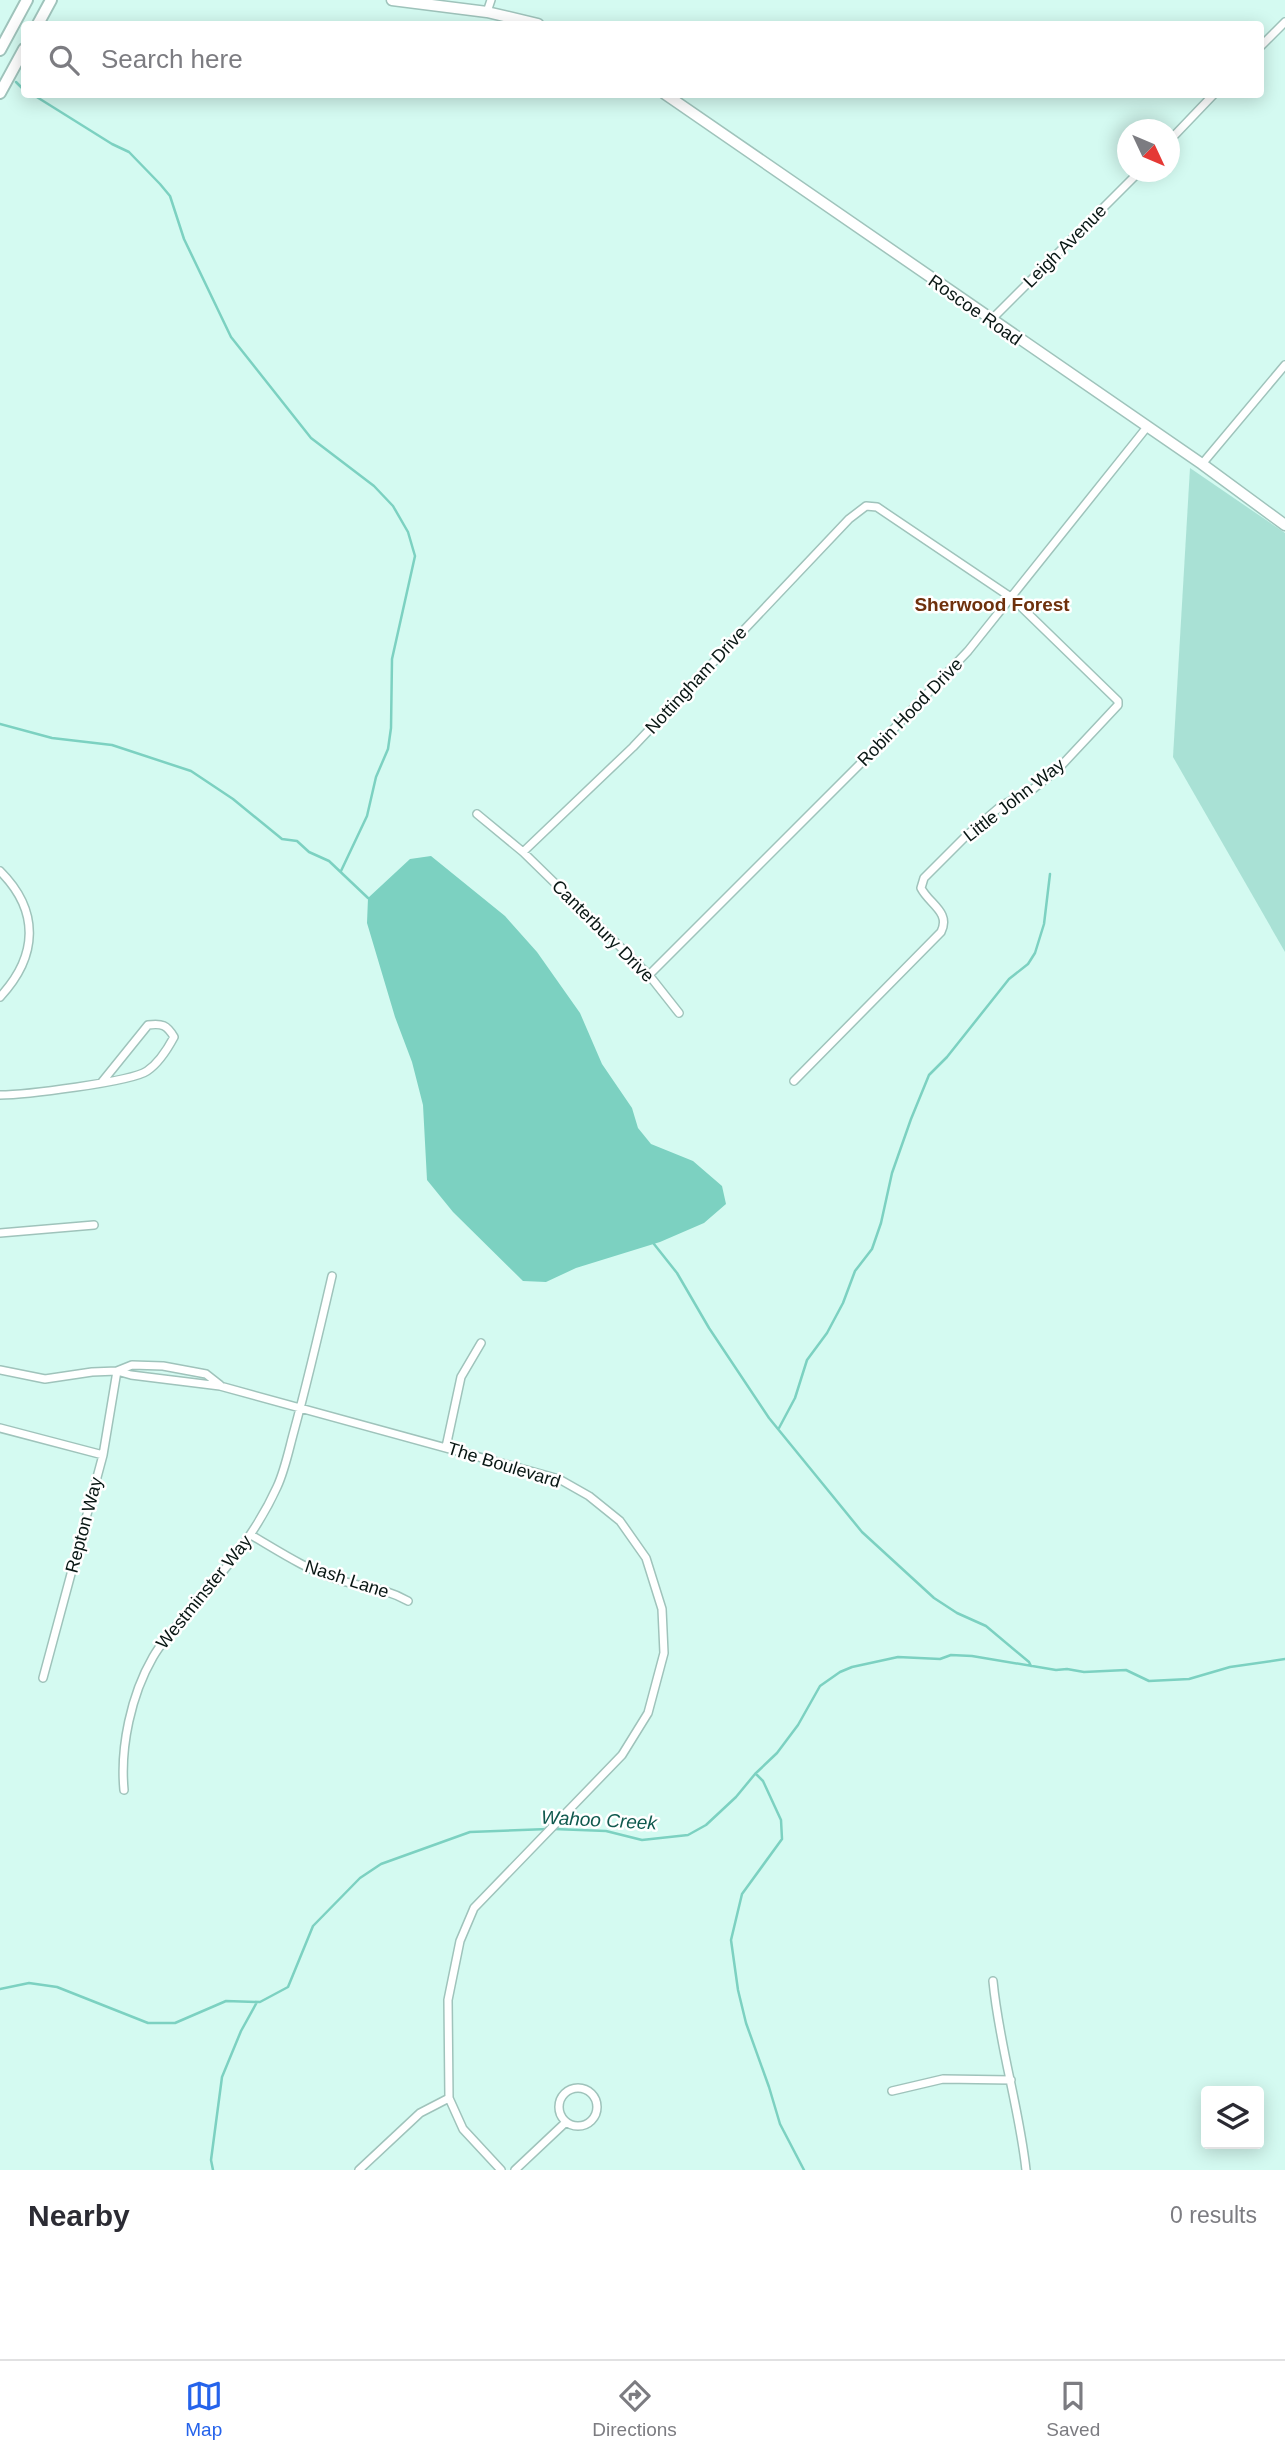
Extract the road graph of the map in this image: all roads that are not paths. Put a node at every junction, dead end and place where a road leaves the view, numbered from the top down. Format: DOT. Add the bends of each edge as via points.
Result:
graph roads {
  1 [pos="27,0"];
  2 [pos="51,0"];
  3 [pos="392,0"];
  4 [pos="491,0"];
  5 [pos="487,12"];
  6 [pos="40,21"];
  7 [pos="525,21"];
  8 [pos="1285,22"];
  9 [pos="1264,44"];
  10 [pos="0,50"];
  11 [pos="21,54"];
  12 [pos="0,93"];
  13 [pos="670,98"];
  14 [pos="1210,98"];
  15 [pos="1180,130"];
  16 [pos="1129,182"];
  17 [pos="990,321"];
  18 [pos="1285,365"];
  19 [pos="1147,427"];
  20 [pos="1202,464"];
  21 [pos="1285,525"];
  22 [pos="1012,598"];
  23 [pos="477,814"];
  24 [pos="523,852"];
  25 [pos="0,872"];
  26 [pos="649,975"];
  27 [pos="0,997"];
  28 [pos="679,1013"];
  29 [pos="794,1081"];
  30 [pos="102,1082"];
  31 [pos="0,1096"];
  32 [pos="94,1225"];
  33 [pos="0,1233"];
  34 [pos="332,1276"];
  35 [pos="481,1343"];
  36 [pos="0,1370"];
  37 [pos="117,1371"];
  38 [pos="300,1408"];
  39 [pos="0,1428"];
  40 [pos="446,1447"];
  41 [pos="103,1455"];
  42 [pos="251,1535"];
  43 [pos="408,1601"];
  44 [pos="43,1678"];
  45 [pos="124,1790"];
  46 [pos="993,1981"];
  47 [pos="1012,2080"];
  48 [pos="892,2091"];
  49 [pos="449,2098"];
  50 [pos="566,2122"];
  51 [pos="359,2170"];
  52 [pos="501,2170"];
  53 [pos="515,2170"];
  54 [pos="1026,2170"];
  1 -- 10 [label="main road"];
  2 -- 6 [label="main road"];
  3 -- 5 [label="main road"];
  4 -- 5 [label="street"];
  5 -- 7 [label="main road"];
  8 -- 9 [label="street"];
  11 -- 12 [label="main road"];
  13 -- 17 [label="main road, Roscoe Road"];
  14 -- 15 [label="street"];
  16 -- 17 [label="street, Leigh Avenue"];
  17 -- 19 [label="main road, Roscoe Road"];
  18 -- 20 [label="street"];
  19 -- 20 [label="main road, Roscoe Road"];
  19 -- 22 [label="street, Robin Hood Drive"];
  20 -- 21 [label="main road, Roscoe Road"];
  22 -- 24 [label="street, Nottingham Drive" via="877,507 866,506 633,747"];
  22 -- 26 [label="street, Robin Hood Drive" via="875,749"];
  22 -- 29 [label="street, Little John Way" via="1118,705 1059,768 1001,806 925,878 923,894 944,916 941,932"];
  23 -- 24 [label="street, Canterbury Drive"];
  24 -- 26 [label="street, Canterbury Drive"];
  25 -- 27 [label="street" via="25,903 31,931 19,970"];
  26 -- 28 [label="street, Canterbury Drive"];
  30 -- 30 [label="street" via="149,1070 174,1037 169,1028 148,1025"];
  30 -- 31 [label="street"];
  32 -- 33 [label="street"];
  34 -- 38 [label="street, Westminster Way"];
  35 -- 40 [label="street" via="461,1377"];
  36 -- 37 [label="street, The Boulevard" via="45,1379"];
  37 -- 38 [label="street, The Boulevard" via="220,1386"];
  37 -- 41 [label="street, Repton Way"];
  38 -- 40 [label="street, The Boulevard"];
  38 -- 42 [label="street, Westminster Way" via="279,1484"];
  39 -- 41 [label="street"];
  40 -- 49 [label="street, The Boulevard" via="559,1479 620,1521 646,1558 662,1609 664,1653 648,1713 622,1755 474,1908 460,1941 448,2000"];
  41 -- 44 [label="street, Repton Way"];
  42 -- 43 [label="street, Nash Lane" via="301,1565"];
  42 -- 45 [label="street, Westminster Way" via="153,1656 132,1710 122,1769"];
  46 -- 47 [label="street" via="996,2018"];
  47 -- 48 [label="street" via="943,2079"];
  47 -- 54 [label="street"];
  49 -- 51 [label="street" via="420,2113"];
  49 -- 52 [label="street, The Boulevard" via="463,2129"];
  50 -- 50 [label="street" via="559,2109 564,2093 578,2088 593,2095 597,2105 591,2121 577,2126"];
  50 -- 53 [label="street"];
}
